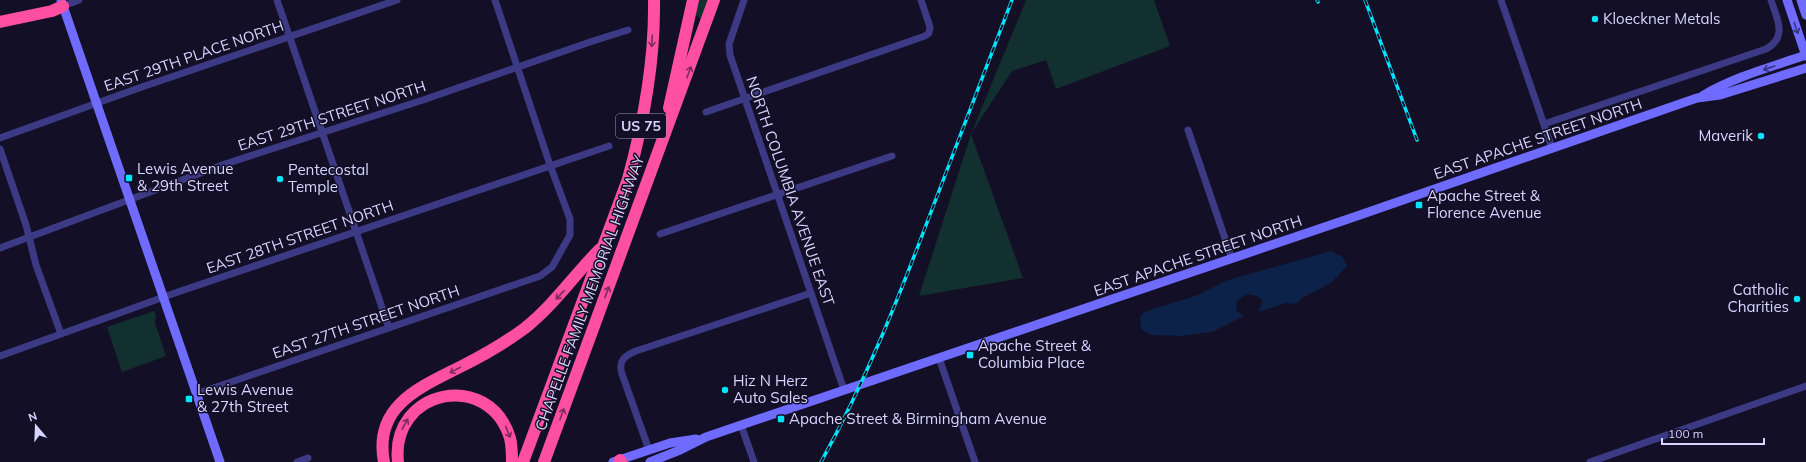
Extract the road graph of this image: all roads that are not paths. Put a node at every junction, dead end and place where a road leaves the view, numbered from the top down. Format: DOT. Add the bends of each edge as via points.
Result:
graph roads {
  1 [pos="79,0"];
  2 [pos="277,0"];
  3 [pos="397,0"];
  4 [pos="495,0"];
  5 [pos="693,0"];
  6 [pos="714,0"];
  7 [pos="744,0"];
  8 [pos="921,0"];
  9 [pos="1501,0"];
  10 [pos="1771,0"];
  11 [pos="1787,0"];
  12 [pos="1801,0"];
  13 [pos="654,1"];
  14 [pos="62,3"];
  15 [pos="1806,15"];
  16 [pos="0,17"];
  17 [pos="0,22"];
  18 [pos="628,30"];
  19 [pos="289,36"];
  20 [pos="1806,56"];
  21 [pos="517,67"];
  22 [pos="1806,68"];
  23 [pos="744,98"];
  24 [pos="1697,98"];
  25 [pos="96,104"];
  26 [pos="706,112"];
  27 [pos="1544,124"];
  28 [pos="1188,130"];
  29 [pos="323,133"];
  30 [pos="0,138"];
  31 [pos="609,146"];
  32 [pos="1552,148"];
  33 [pos="0,149"];
  34 [pos="892,156"];
  35 [pos="656,162"];
  36 [pos="550,165"];
  37 [pos="777,195"];
  38 [pos="130,200"];
  39 [pos="356,232"];
  40 [pos="660,234"];
  41 [pos="28,237"];
  42 [pos="604,245"];
  43 [pos="0,248"];
  44 [pos="1232,258"];
  45 [pos="811,292"];
  46 [pos="163,298"];
  47 [pos="389,328"];
  48 [pos="61,334"];
  49 [pos="0,356"];
  50 [pos="939,358"];
  51 [pos="1806,386"];
  52 [pos="844,390"];
  53 [pos="196,394"];
  54 [pos="741,425"];
  55 [pos="308,458"];
  56 [pos="650,459"];
  57 [pos="618,461"];
  58 [pos="220,462"];
  59 [pos="297,462"];
  60 [pos="384,462"];
  61 [pos="398,462"];
  62 [pos="512,462"];
  63 [pos="524,462"];
  64 [pos="544,462"];
  65 [pos="754,462"];
  66 [pos="975,462"];
  67 [pos="1590,462"];
  1 -- 14 [label="street"];
  2 -- 19 [label="street"];
  3 -- 19 [label="street, EAST 29TH PLACE NORTH"];
  4 -- 21 [label="street"];
  5 -- 35 [label="highway"];
  35 -- 6 [label="highway, CHAPELLE FAMILY MEMORIAL HIGHWAY / US 75, one-way"];
  7 -- 23 [label="street, NORTH COLUMBIA AVENUE EAST" via="728,44"];
  8 -- 23 [label="street" via="930,27 929,33 925,36"];
  9 -- 27 [label="street"];
  10 -- 27 [label="street, EAST APACHE STREET NORTH" via="1780,25 1778,39 1766,49"];
  11 -- 20 [label="main road, one-way"];
  12 -- 15 [label="main road"];
  13 -- 42 [label="highway, CHAPELLE FAMILY MEMORIAL HIGHWAY / US 75, one-way" via="649,79 640,133 628,179"];
  14 -- 16 [label="highway"];
  14 -- 17 [label="highway" via="52,11"];
  14 -- 25 [label="main road"];
  18 -- 21 [label="street, EAST 29TH STREET NORTH"];
  19 -- 25 [label="street, EAST 29TH PLACE NORTH"];
  19 -- 29 [label="street"];
  20 -- 24 [label="main road, EAST APACHE STREET NORTH, one-way" via="1737,79"];
  21 -- 29 [label="street, EAST 29TH STREET NORTH"];
  21 -- 36 [label="street"];
  22 -- 24 [label="main road, EAST APACHE STREET NORTH" via="1726,93"];
  23 -- 26 [label="street"];
  23 -- 37 [label="street, NORTH COLUMBIA AVENUE EAST"];
  24 -- 32 [label="main road, EAST APACHE STREET NORTH"];
  25 -- 30 [label="street, EAST 29TH PLACE NORTH"];
  25 -- 38 [label="main road"];
  27 -- 32 [label="street"];
  28 -- 44 [label="street"];
  29 -- 38 [label="street, EAST 29TH STREET NORTH" via="225,164"];
  29 -- 39 [label="street"];
  31 -- 36 [label="street, EAST 28TH STREET NORTH"];
  32 -- 44 [label="main road, EAST APACHE STREET NORTH"];
  33 -- 41 [label="street"];
  34 -- 37 [label="street"];
  64 -- 35 [label="highway, CHAPELLE FAMILY MEMORIAL HIGHWAY / US 75, one-way"];
  36 -- 39 [label="street, EAST 28TH STREET NORTH"];
  36 -- 47 [label="street, EAST 27TH STREET NORTH" via="571,228 570,235 552,268 544,274"];
  37 -- 40 [label="street"];
  37 -- 45 [label="street, NORTH COLUMBIA AVENUE EAST"];
  38 -- 41 [label="street, EAST 29TH STREET NORTH"];
  38 -- 46 [label="main road"];
  39 -- 46 [label="street, EAST 28TH STREET NORTH"];
  39 -- 47 [label="street"];
  41 -- 43 [label="street, EAST 29TH STREET NORTH"];
  41 -- 48 [label="street"];
  42 -- 60 [label="highway, one-way" via="551,304 524,329 494,349 414,391 401,401 386,426 382,446"];
  42 -- 63 [label="highway, CHAPELLE FAMILY MEMORIAL HIGHWAY / US 75"];
  44 -- 50 [label="main road, EAST APACHE STREET NORTH"];
  45 -- 52 [label="street, NORTH COLUMBIA AVENUE EAST"];
  45 -- 56 [label="street" via="636,351 622,360 622,374"];
  46 -- 48 [label="street, EAST 28TH STREET NORTH"];
  46 -- 53 [label="main road"];
  47 -- 53 [label="street, EAST 27TH STREET NORTH"];
  48 -- 49 [label="street, EAST 28TH STREET NORTH"];
  50 -- 52 [label="main road, EAST APACHE STREET NORTH"];
  50 -- 66 [label="street"];
  51 -- 67 [label="street"];
  52 -- 54 [label="main road, EAST APACHE STREET NORTH"];
  53 -- 58 [label="main road"];
  54 -- 56 [label="main road, EAST APACHE STREET NORTH" via="706,437 680,450"];
  54 -- 65 [label="street"];
  55 -- 59 [label="street"];
  56 -- 57 [label="main road, EAST APACHE STREET NORTH"];
  61 -- 62 [label="highway, one-way" via="399,438 410,416 426,402 454,396 479,401 498,415 510,439"];
}
